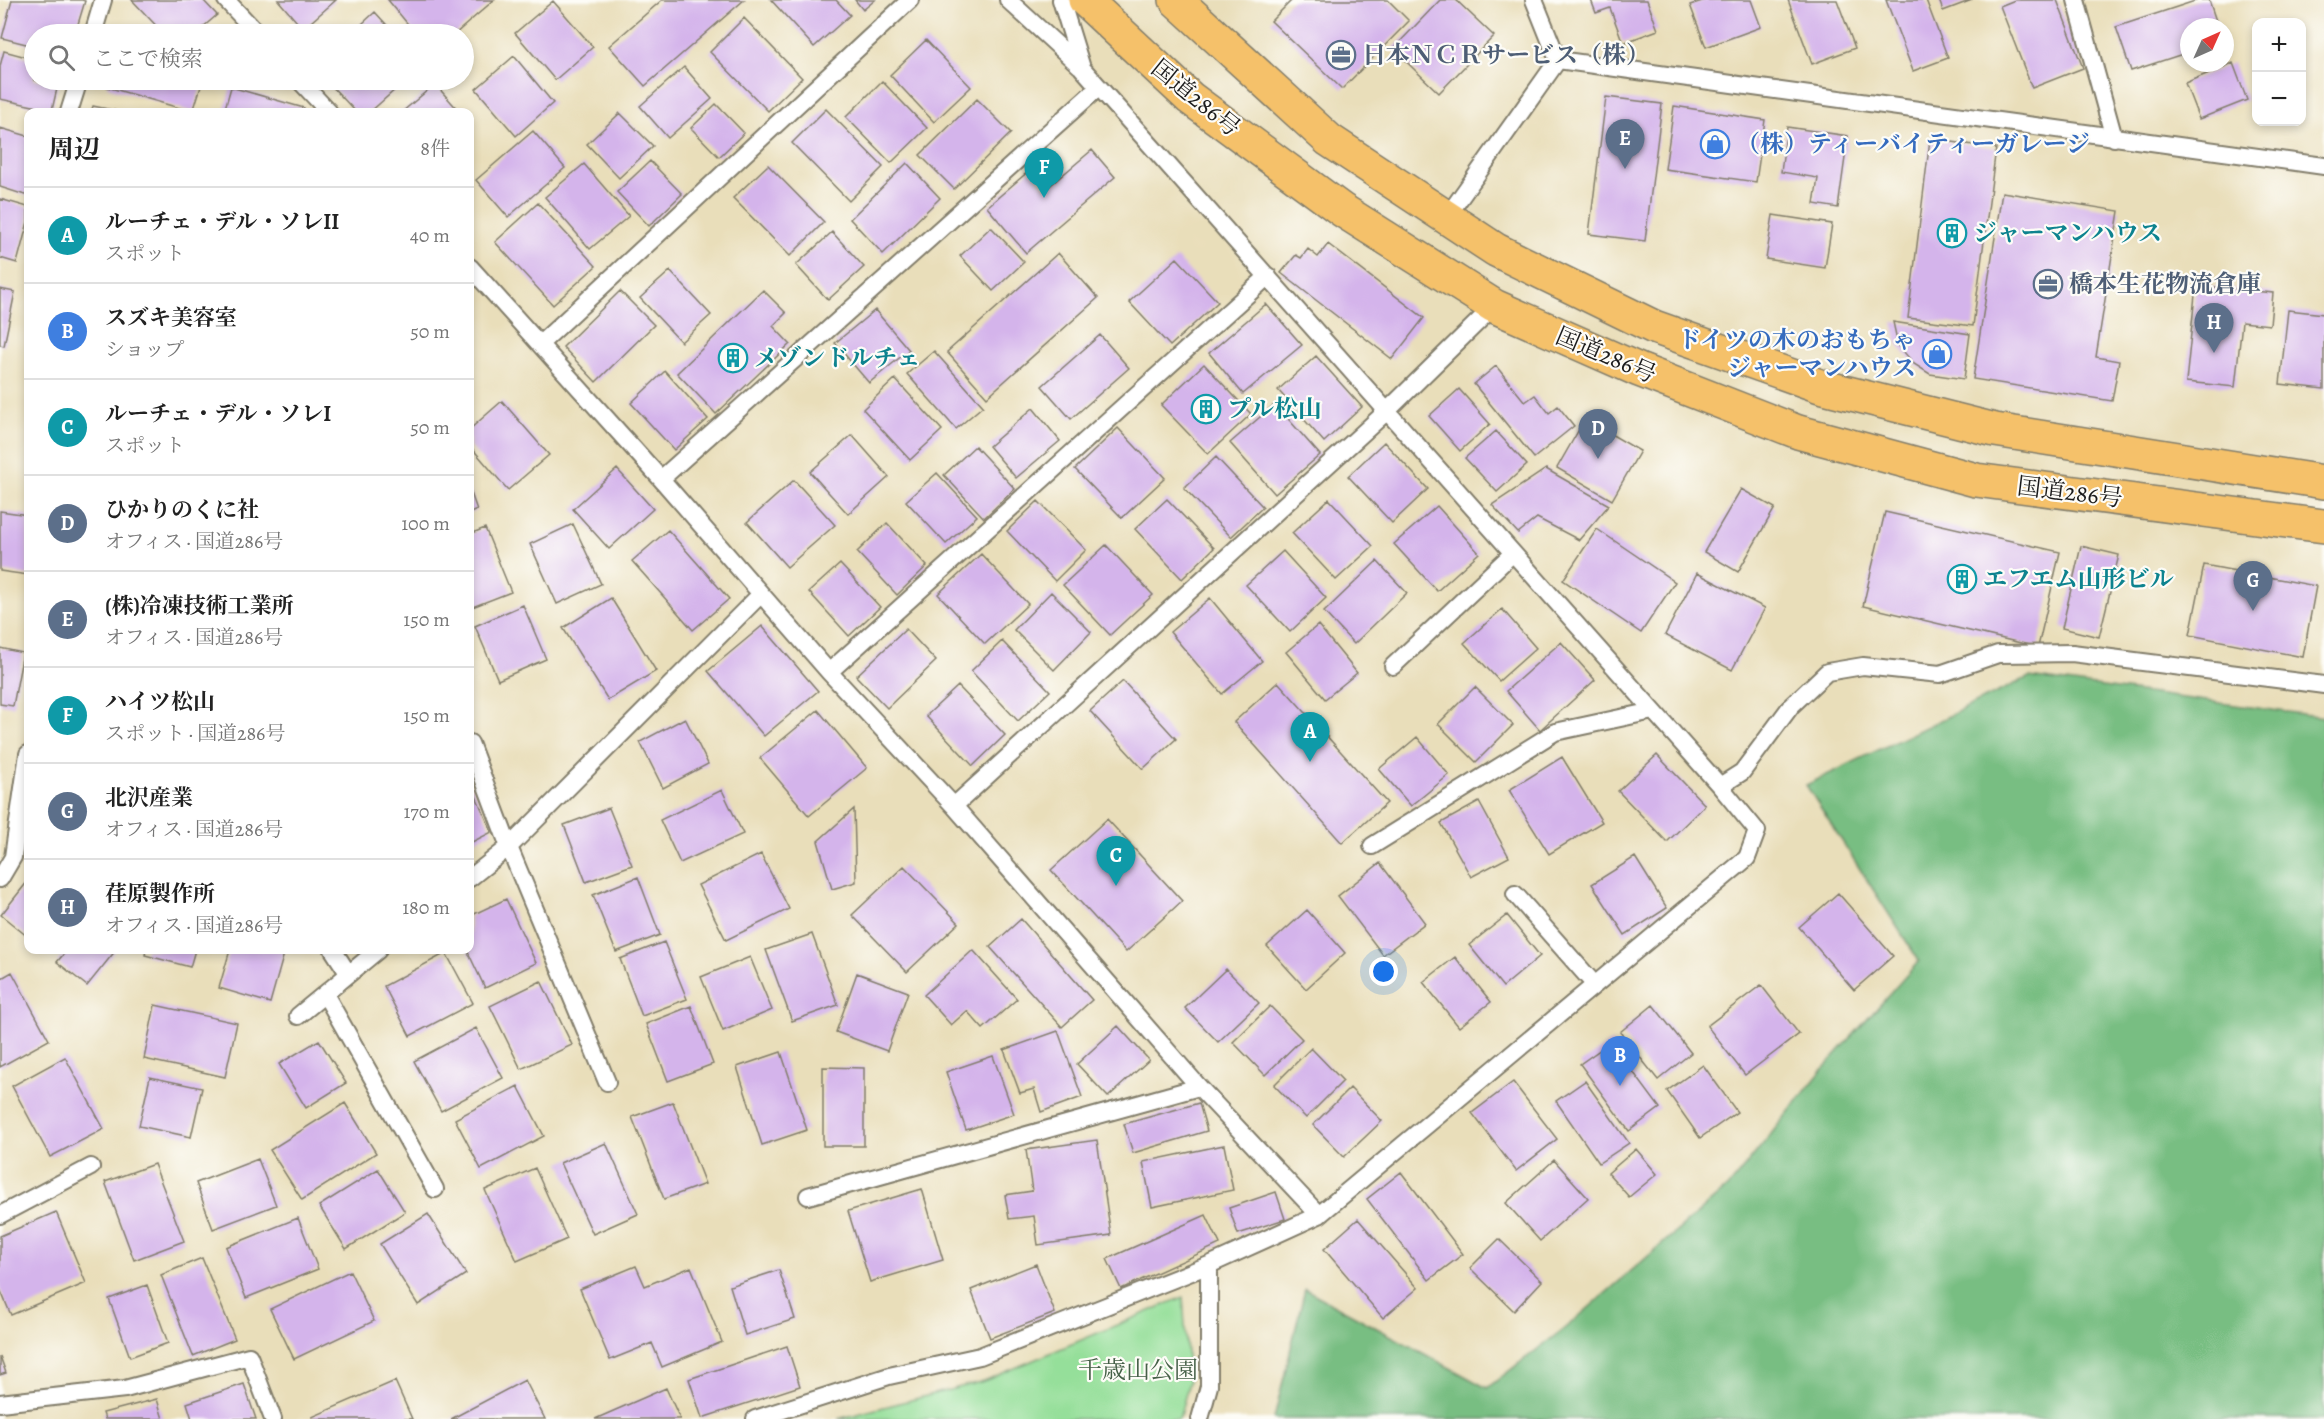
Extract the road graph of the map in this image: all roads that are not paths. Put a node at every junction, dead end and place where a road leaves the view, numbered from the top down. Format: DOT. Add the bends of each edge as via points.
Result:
graph roads {
  1 [pos="103,0"];
  2 [pos="226,0"];
  3 [pos="909,0"];
  4 [pos="1008,0"];
  5 [pos="1061,0"];
  6 [pos="1085,0"];
  7 [pos="1176,0"];
  8 [pos="1534,0"];
  9 [pos="2076,0"];
  10 [pos="96,24"];
  11 [pos="249,24"];
  12 [pos="1558,60"];
  13 [pos="1082,68"];
  14 [pos="1099,87"];
  15 [pos="76,90"];
  16 [pos="307,90"];
  17 [pos="70,108"];
  18 [pos="323,108"];
  19 [pos="2114,138"];
  20 [pos="2324,166"];
  21 [pos="1446,218"];
  22 [pos="474,271"];
  23 [pos="1268,276"];
  24 [pos="1494,306"];
  25 [pos="540,344"];
  26 [pos="1387,411"];
  27 [pos="661,479"];
  28 [pos="2324,482"];
  29 [pos="2324,526"];
  30 [pos="1513,553"];
  31 [pos="761,594"];
  32 [pos="1393,666"];
  33 [pos="829,672"];
  34 [pos="2324,685"];
  35 [pos="1653,711"];
  36 [pos="474,754"];
  37 [pos="1720,786"];
  38 [pos="954,806"];
  39 [pos="24,815"];
  40 [pos="1372,846"];
  41 [pos="509,847"];
  42 [pos="21,860"];
  43 [pos="474,875"];
  44 [pos="0,879"];
  45 [pos="1515,894"];
  46 [pos="336,954"];
  47 [pos="373,954"];
  48 [pos="348,973"];
  49 [pos="1595,985"];
  50 [pos="325,994"];
  51 [pos="298,1016"];
  52 [pos="607,1082"];
  53 [pos="1199,1088"];
  54 [pos="91,1167"];
  55 [pos="435,1189"];
  56 [pos="808,1196"];
  57 [pos="0,1215"];
  58 [pos="1319,1215"];
  59 [pos="1209,1265"];
  60 [pos="0,1402"];
  61 [pos="273,1419"];
  62 [pos="755,1419"];
  63 [pos="1200,1419"];
  1 -- 10 [label="lane"];
  2 -- 11 [label="lane"];
  3 -- 25 [label="lane"];
  4 -- 13 [label="lane"];
  5 -- 13 [label="lane"];
  6 -- 24 [label="highway, 国道286号" via="1190,98 1342,210"];
  7 -- 21 [label="highway, 国道286号" via="1329,140"];
  8 -- 12 [label="lane"];
  9 -- 19 [label="lane"];
  12 -- 19 [label="lane"];
  12 -- 21 [label="lane"];
  13 -- 14 [label="lane"];
  14 -- 23 [label="lane"];
  14 -- 27 [label="lane"];
  15 -- 17 [label="lane"];
  16 -- 18 [label="lane"];
  19 -- 20 [label="lane"];
  21 -- 28 [label="highway, 国道286号" via="1496,250 1654,327 1820,386 1995,430"];
  22 -- 25 [label="lane"];
  23 -- 26 [label="lane"];
  23 -- 33 [label="lane"];
  24 -- 26 [label="lane"];
  24 -- 29 [label="highway, 国道286号" via="1639,370 1798,432 1976,480"];
  25 -- 27 [label="lane"];
  26 -- 30 [label="lane"];
  26 -- 38 [label="lane"];
  27 -- 31 [label="lane"];
  30 -- 32 [label="lane"];
  30 -- 35 [label="lane"];
  31 -- 33 [label="lane"];
  31 -- 41 [label="lane"];
  33 -- 38 [label="lane"];
  34 -- 37 [label="lane" via="2072,653 1998,654 1940,675 1863,666 1827,672 1791,705 1742,772"];
  35 -- 37 [label="lane"];
  35 -- 40 [label="lane" via="1555,732"];
  36 -- 41 [label="lane"];
  37 -- 49 [label="lane" via="1757,831 1747,858"];
  38 -- 53 [label="lane"];
  39 -- 42 [label="lane"];
  41 -- 43 [label="lane"];
  41 -- 52 [label="lane"];
  42 -- 44 [label="lane"];
  45 -- 49 [label="lane"];
  46 -- 48 [label="lane"];
  47 -- 48 [label="lane"];
  48 -- 50 [label="lane"];
  49 -- 58 [label="lane"];
  50 -- 51 [label="lane"];
  50 -- 55 [label="lane"];
  53 -- 56 [label="lane"];
  53 -- 58 [label="lane"];
  54 -- 57 [label="lane"];
  58 -- 59 [label="lane"];
  59 -- 62 [label="lane" via="980,1356 889,1376"];
  59 -- 63 [label="lane" via="1209,1386"];
  60 -- 61 [label="lane" via="125,1389 249,1356"];
}
